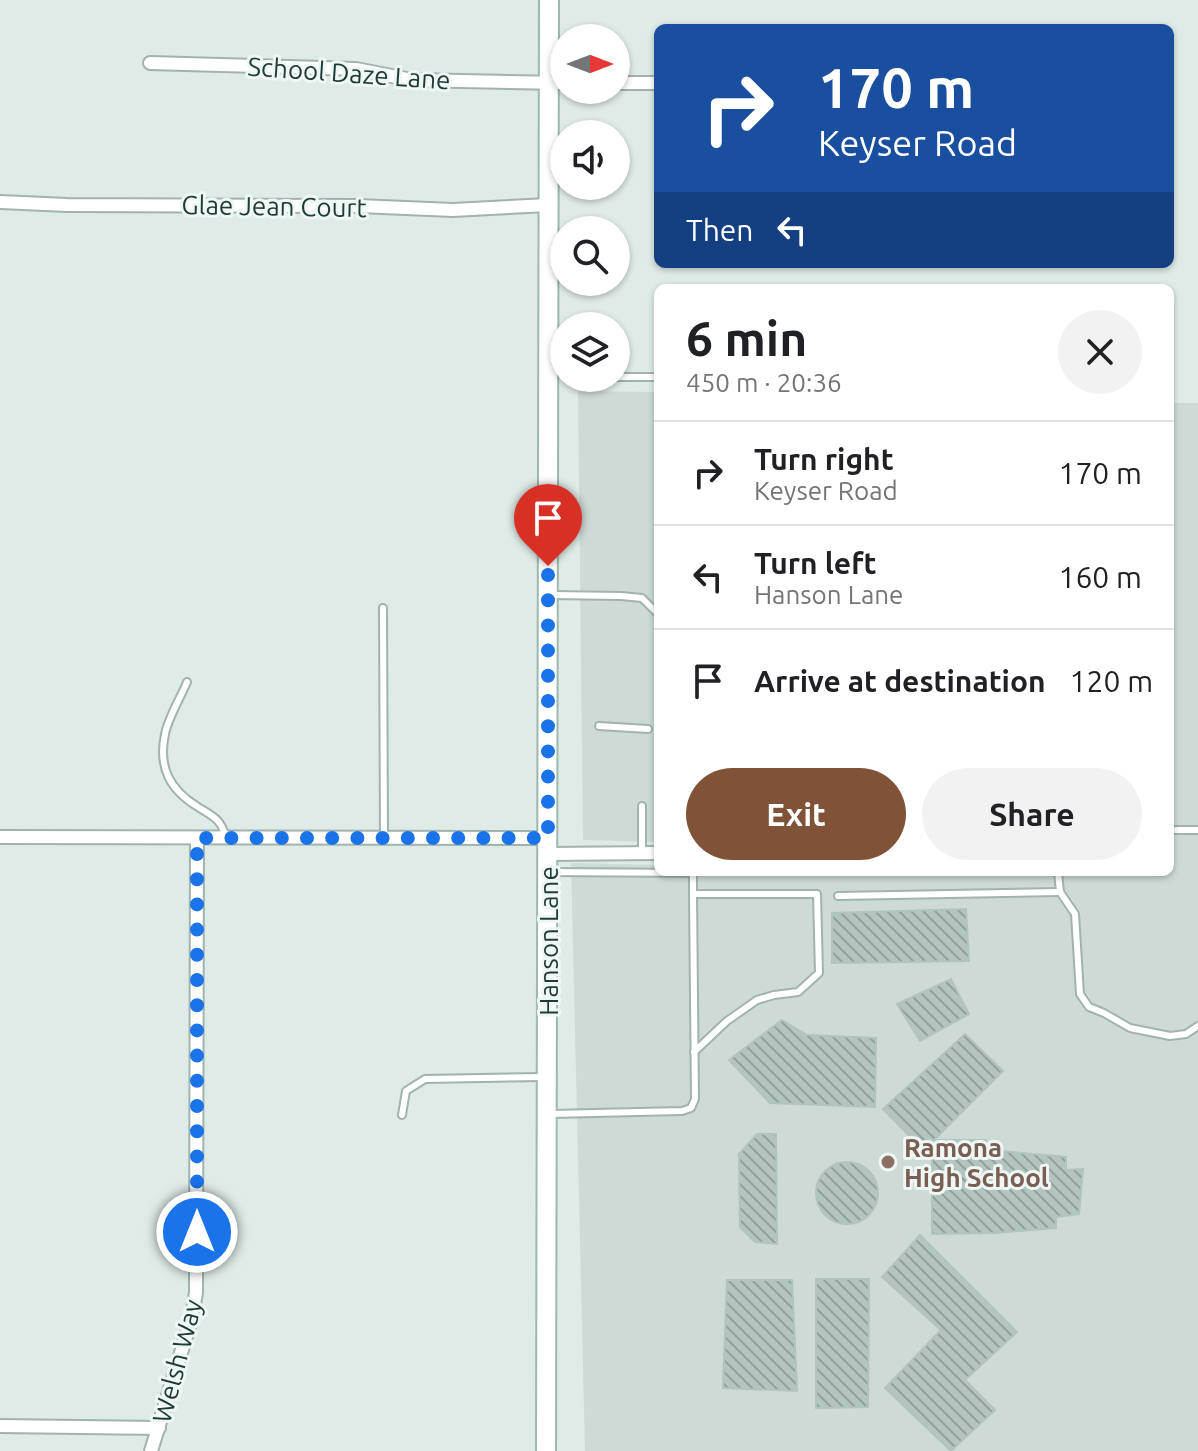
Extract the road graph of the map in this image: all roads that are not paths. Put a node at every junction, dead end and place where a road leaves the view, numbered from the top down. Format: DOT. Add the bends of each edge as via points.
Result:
graph roads {
  1 [pos="549,0"];
  2 [pos="551,24"];
  3 [pos="150,63"];
  4 [pos="550,83"];
  5 [pos="630,83"];
  6 [pos="654,83"];
  7 [pos="555,104"];
  8 [pos="0,202"];
  9 [pos="548,205"];
  10 [pos="553,312"];
  11 [pos="630,377"];
  12 [pos="654,377"];
  13 [pos="555,392"];
  14 [pos="548,595"];
  15 [pos="383,608"];
  16 [pos="654,610"];
  17 [pos="187,682"];
  18 [pos="599,726"];
  19 [pos="648,729"];
  20 [pos="642,806"];
  21 [pos="1174,830"];
  22 [pos="1198,830"];
  23 [pos="0,837"];
  24 [pos="197,838"];
  25 [pos="226,838"];
  26 [pos="384,838"];
  27 [pos="642,853"];
  28 [pos="654,853"];
  29 [pos="548,855"];
  30 [pos="654,868"];
  31 [pos="693,876"];
  32 [pos="1058,876"];
  33 [pos="1060,892"];
  34 [pos="693,894"];
  35 [pos="838,896"];
  36 [pos="1198,1026"];
  37 [pos="694,1052"];
  38 [pos="548,1077"];
  39 [pos="548,1114"];
  40 [pos="402,1115"];
  41 [pos="0,1426"];
  42 [pos="159,1428"];
  43 [pos="151,1451"];
  44 [pos="546,1451"];
  1 -- 2 [label="main road, Hanson Lane"];
  3 -- 4 [label="street, School Daze Lane" via="356,69 412,80"];
  5 -- 6 [label="street"];
  7 -- 9 [label="main road, Hanson Lane"];
  8 -- 9 [label="street, Glae Jean Court" via="453,210"];
  9 -- 10 [label="main road, Hanson Lane"];
  11 -- 12 [label="lane"];
  13 -- 14 [label="main road, Hanson Lane"];
  14 -- 16 [label="lane" via="642,598"];
  14 -- 29 [label="main road, Hanson Lane"];
  15 -- 26 [label="lane"];
  17 -- 25 [label="lane" via="165,732 166,773 185,799 219,820"];
  18 -- 19 [label="lane"];
  20 -- 27 [label="lane"];
  21 -- 22 [label="lane"];
  23 -- 24 [label="street"];
  24 -- 25 [label="street"];
  24 -- 42 [label="street, Welsh Way" via="196,1293"];
  25 -- 26 [label="street"];
  26 -- 29 [label="street"];
  27 -- 28 [label="street"];
  27 -- 29 [label="street"];
  29 -- 30 [label="lane"];
  29 -- 38 [label="main road, Hanson Lane"];
  31 -- 34 [label="lane"];
  32 -- 33 [label="lane"];
  33 -- 35 [label="lane"];
  33 -- 36 [label="lane" via="1075,914 1080,994 1089,1007 1130,1028 1170,1036"];
  34 -- 37 [label="lane"];
  34 -- 37 [label="lane" via="817,894 819,973 798,992 757,1000"];
  37 -- 39 [label="lane" via="691,1108"];
  38 -- 39 [label="main road, Hanson Lane"];
  38 -- 40 [label="lane" via="425,1079 406,1091"];
  39 -- 44 [label="main road, Hanson Lane"];
  41 -- 42 [label="street"];
  42 -- 43 [label="street, Welsh Way"];
}
